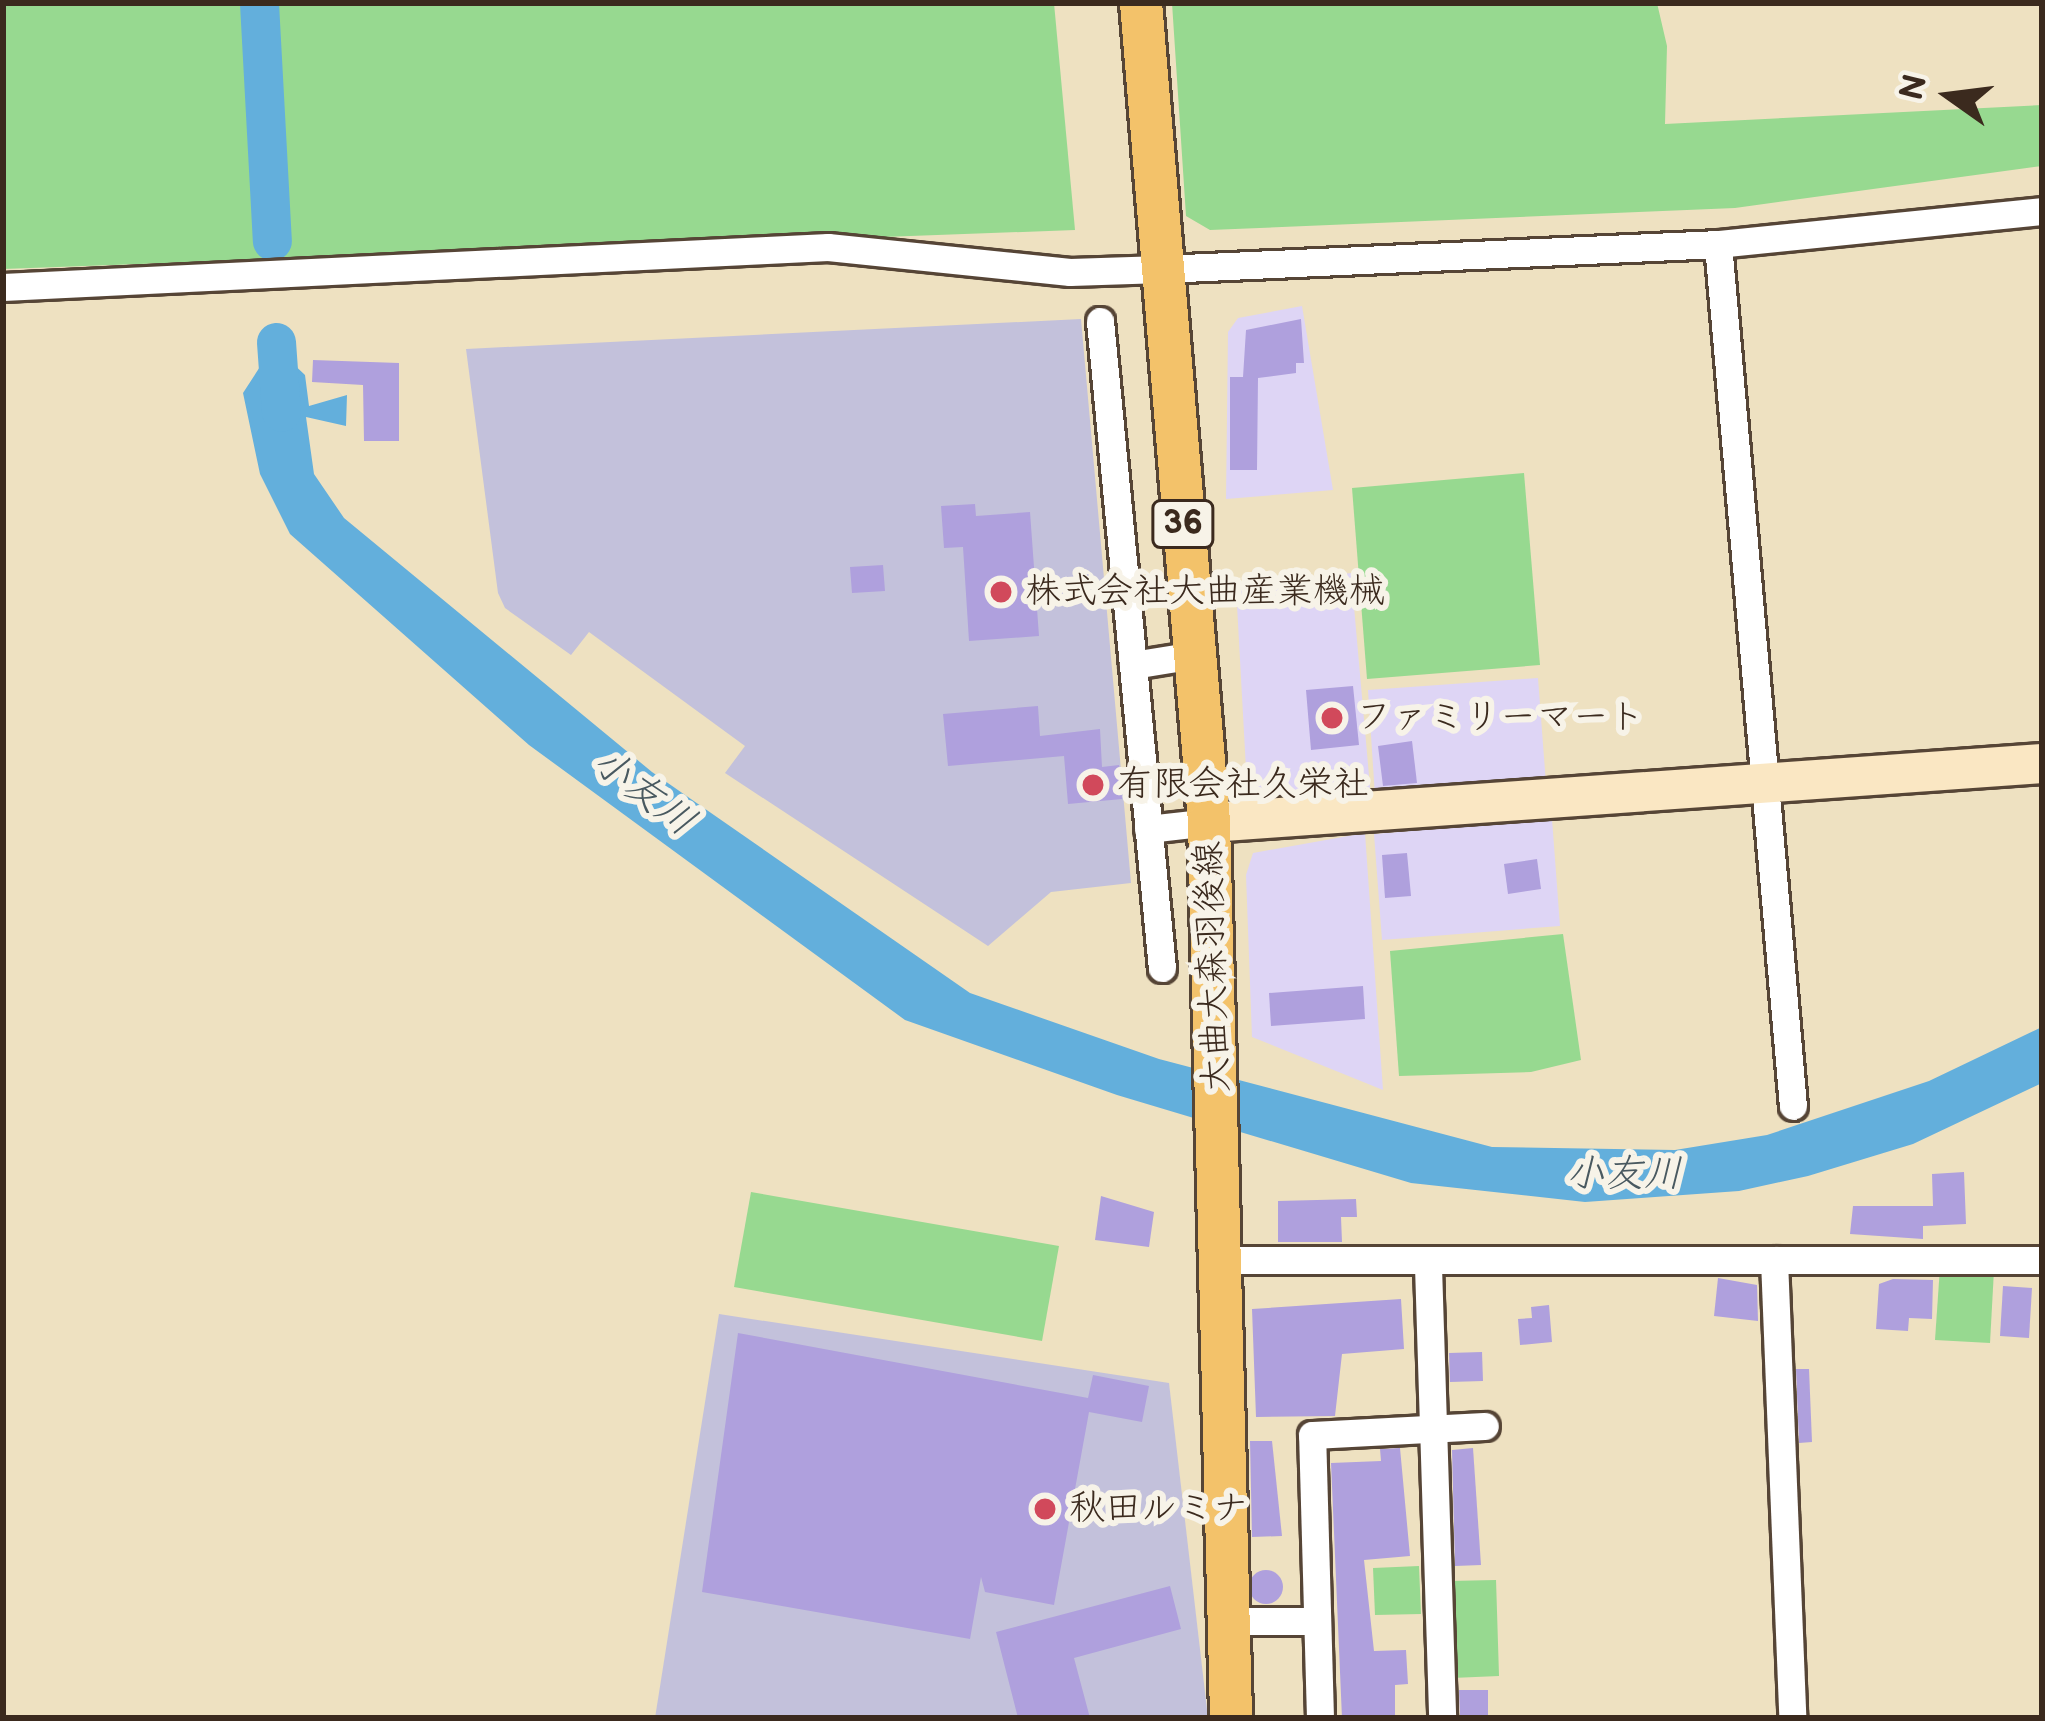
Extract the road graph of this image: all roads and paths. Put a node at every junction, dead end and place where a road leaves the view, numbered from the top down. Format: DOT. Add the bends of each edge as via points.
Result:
graph roads {
  1 [pos="1141,3"];
  2 [pos="2042,211"];
  3 [pos="1718,244"];
  4 [pos="1162,269"];
  5 [pos="3,287"];
  6 [pos="1100,321"];
  7 [pos="1195,655"];
  8 [pos="1133,665"];
  9 [pos="2042,763"];
  10 [pos="1763,788"];
  11 [pos="1209,822"];
  12 [pos="1148,829"];
  13 [pos="1162,968"];
  14 [pos="1793,1106"];
  15 [pos="1221,1260"];
  16 [pos="1774,1260"];
  17 [pos="2042,1260"];
  18 [pos="1428,1266"];
  19 [pos="1485,1426"];
  20 [pos="1432,1431"];
  21 [pos="1316,1621"];
  22 [pos="1225,1622"];
  23 [pos="1231,1718"];
  24 [pos="1320,1718"];
  25 [pos="1442,1718"];
  26 [pos="1792,1718"];
  1 -- 4 [label="main road, 大曲大森羽後線 / 36"];
  2 -- 3 [label="street"];
  3 -- 4 [label="street"];
  3 -- 10 [label="street"];
  4 -- 5 [label="street" via="1070,272 828,247"];
  4 -- 7 [label="main road, 大曲大森羽後線 / 36"];
  6 -- 8 [label="street"];
  7 -- 8 [label="street"];
  7 -- 11 [label="main road, 大曲大森羽後線 / 36"];
  8 -- 12 [label="street"];
  9 -- 10 [label="street"];
  10 -- 11 [label="street"];
  10 -- 14 [label="street"];
  11 -- 12 [label="street"];
  11 -- 15 [label="main road, 大曲大森羽後線 / 36"];
  12 -- 13 [label="street"];
  15 -- 18 [label="street"];
  15 -- 22 [label="main road, 大曲大森羽後線 / 36"];
  16 -- 17 [label="street"];
  16 -- 18 [label="street" via="1563,1257"];
  16 -- 26 [label="street"];
  18 -- 20 [label="street"];
  19 -- 20 [label="street"];
  20 -- 21 [label="street" via="1312,1435"];
  20 -- 25 [label="street"];
  21 -- 22 [label="street"];
  21 -- 24 [label="street"];
  22 -- 23 [label="main road, 大曲大森羽後線 / 36"];
}
